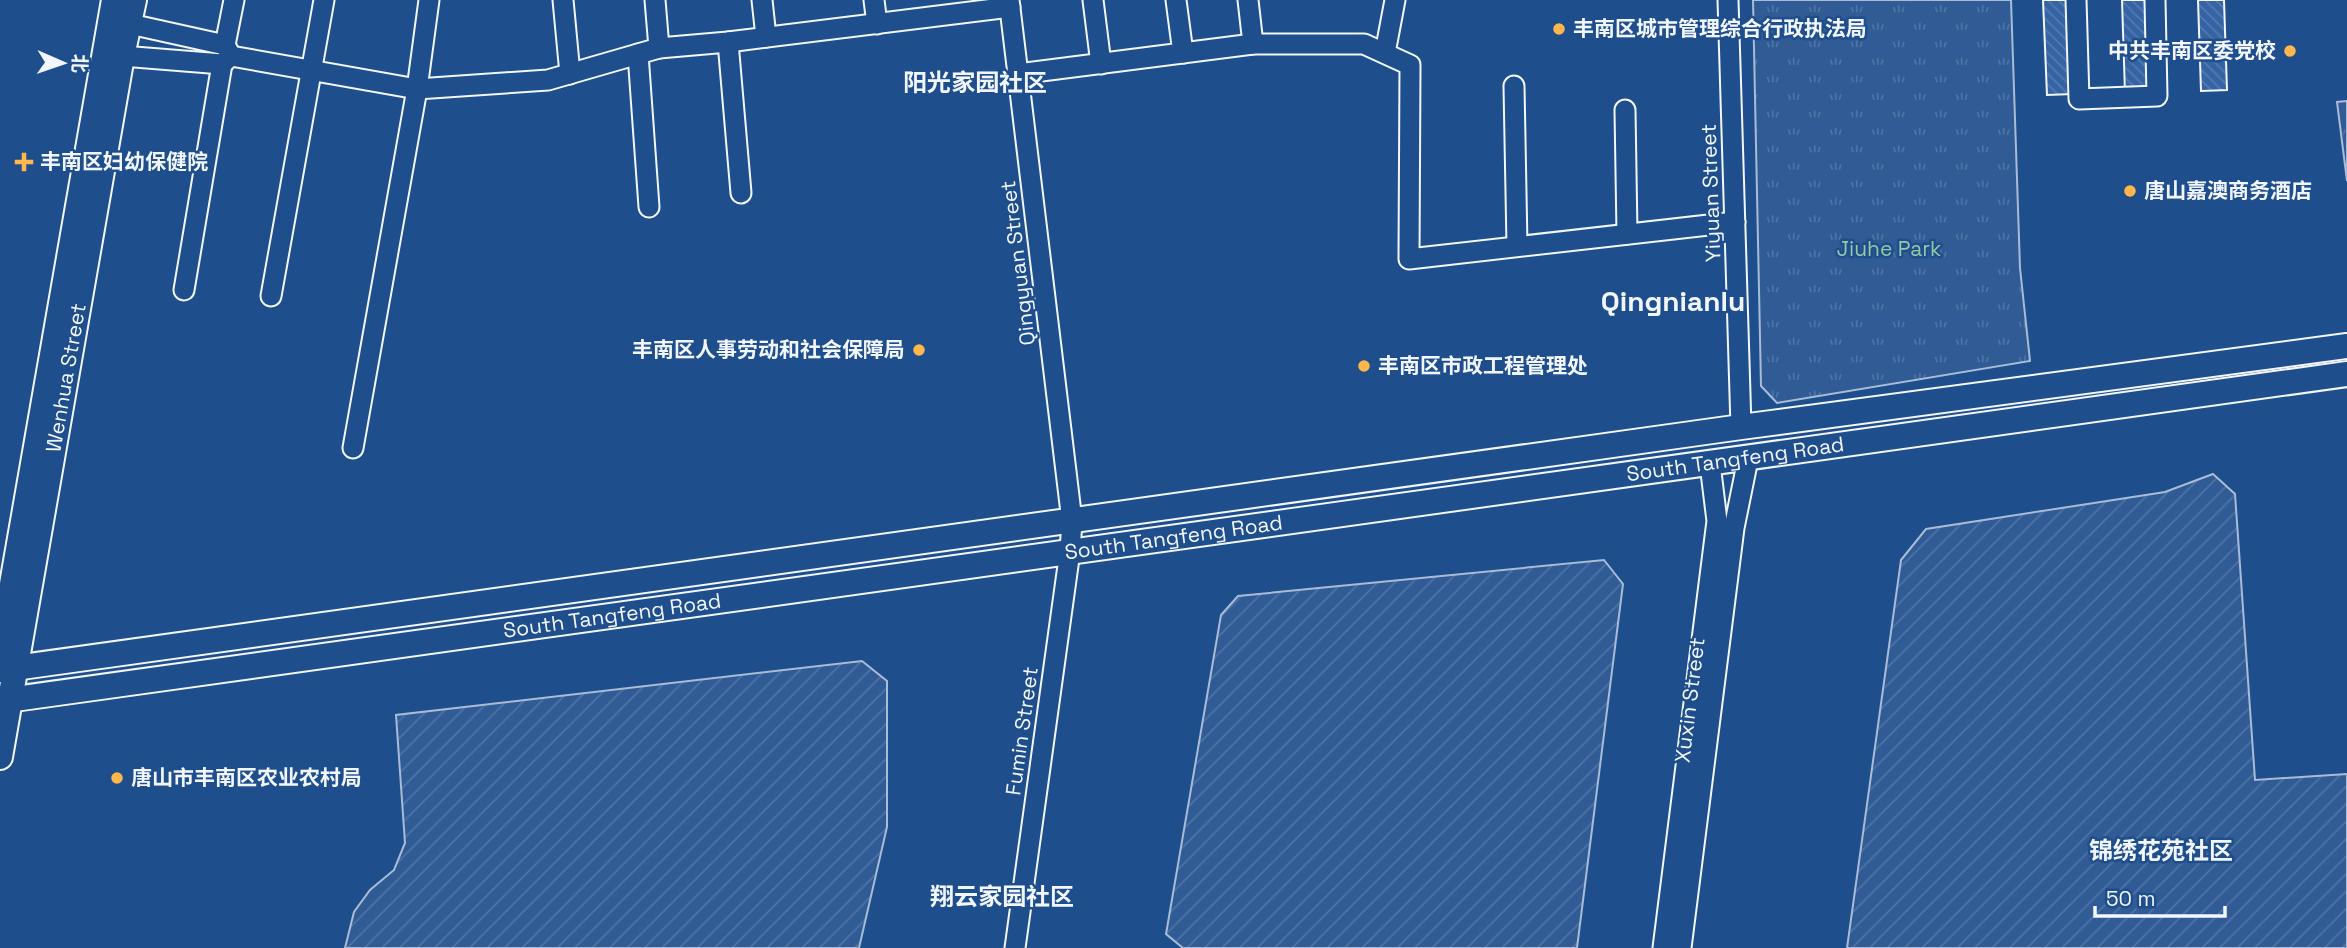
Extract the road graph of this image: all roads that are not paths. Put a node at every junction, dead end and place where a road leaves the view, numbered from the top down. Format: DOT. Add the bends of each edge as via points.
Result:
graph roads {
  1 [pos="114,0"];
  2 [pos="234,0"];
  3 [pos="324,0"];
  4 [pos="429,0"];
  5 [pos="563,0"];
  6 [pos="655,0"];
  7 [pos="762,0"];
  8 [pos="874,0"];
  9 [pos="1093,0"];
  10 [pos="1176,0"];
  11 [pos="1248,0"];
  12 [pos="1395,0"];
  13 [pos="1728,0"];
  14 [pos="2076,0"];
  15 [pos="2155,0"];
  16 [pos="1009,4"];
  17 [pos="132,12"];
  18 [pos="877,24"];
  19 [pos="766,37"];
  20 [pos="728,42"];
  21 [pos="1254,44"];
  22 [pos="659,48"];
  23 [pos="1183,53"];
  24 [pos="1385,53"];
  25 [pos="638,54"];
  26 [pos="226,55"];
  27 [pos="122,56"];
  28 [pos="1101,64"];
  29 [pos="312,71"];
  30 [pos="570,74"];
  31 [pos="1018,74"];
  32 [pos="1514,86"];
  33 [pos="416,89"];
  34 [pos="1625,110"];
  35 [pos="741,193"];
  36 [pos="649,207"];
  37 [pos="1735,222"];
  38 [pos="1627,234"];
  39 [pos="1517,246"];
  40 [pos="184,290"];
  41 [pos="271,296"];
  42 [pos="2347,346"];
  43 [pos="2347,374"];
  44 [pos="1741,427"];
  45 [pos="353,449"];
  46 [pos="1748,459"];
  47 [pos="1710,464"];
  48 [pos="1072,521"];
  49 [pos="1070,551"];
  50 [pos="5,664"];
  51 [pos="5,701"];
  52 [pos="0,757"];
  53 [pos="1015,948"];
  54 [pos="1663,948"];
  55 [pos="1681,948"];
  1 -- 50 [label="main road, Wenhua Street"];
  2 -- 26 [label="street"];
  3 -- 29 [label="street"];
  4 -- 33 [label="street"];
  5 -- 30 [label="street"];
  6 -- 22 [label="street"];
  7 -- 19 [label="street"];
  8 -- 18 [label="street"];
  9 -- 28 [label="street"];
  10 -- 23 [label="street"];
  11 -- 21 [label="street"];
  12 -- 24 [label="street"];
  13 -- 37 [label="street, Yiyuan Street"];
  14 -- 15 [label="street" via="2079,99 2157,96"];
  16 -- 18 [label="street"];
  16 -- 31 [label="street, Qingyuan Street"];
  17 -- 26 [label="street"];
  17 -- 27 [label="main road, Wenhua Street"];
  18 -- 19 [label="street"];
  19 -- 20 [label="street"];
  20 -- 22 [label="street"];
  20 -- 35 [label="street"];
  21 -- 23 [label="street"];
  21 -- 24 [label="street" via="1364,44"];
  22 -- 25 [label="street"];
  23 -- 28 [label="street"];
  24 -- 39 [label="street" via="1410,65 1409,258"];
  25 -- 30 [label="street"];
  25 -- 36 [label="street"];
  26 -- 27 [label="street"];
  26 -- 29 [label="street"];
  26 -- 40 [label="street"];
  27 -- 50 [label="main road, Wenhua Street"];
  28 -- 31 [label="street"];
  29 -- 33 [label="street"];
  29 -- 41 [label="street"];
  30 -- 33 [label="street" via="548,80"];
  31 -- 48 [label="street, Qingyuan Street"];
  32 -- 39 [label="street"];
  33 -- 45 [label="street"];
  34 -- 38 [label="street"];
  37 -- 38 [label="street"];
  37 -- 44 [label="street, Yiyuan Street"];
  38 -- 39 [label="street"];
  42 -- 44 [label="main road, South Tangfeng Road"];
  43 -- 46 [label="main road, South Tangfeng Road"];
  44 -- 48 [label="main road, South Tangfeng Road"];
  46 -- 47 [label="main road, South Tangfeng Road"];
  46 -- 55 [label="street, Xuxin Street" via="1734,528"];
  47 -- 49 [label="main road, South Tangfeng Road"];
  47 -- 54 [label="street, Xuxin Street" via="1717,521"];
  48 -- 49 [label="street, Fumin Street"];
  48 -- 50 [label="main road, South Tangfeng Road"];
  49 -- 51 [label="main road, South Tangfeng Road"];
  49 -- 53 [label="street, Fumin Street"];
  50 -- 51 [label="main road, Wenhua Street"];
  51 -- 52 [label="main road, Wenhua Street"];
}
